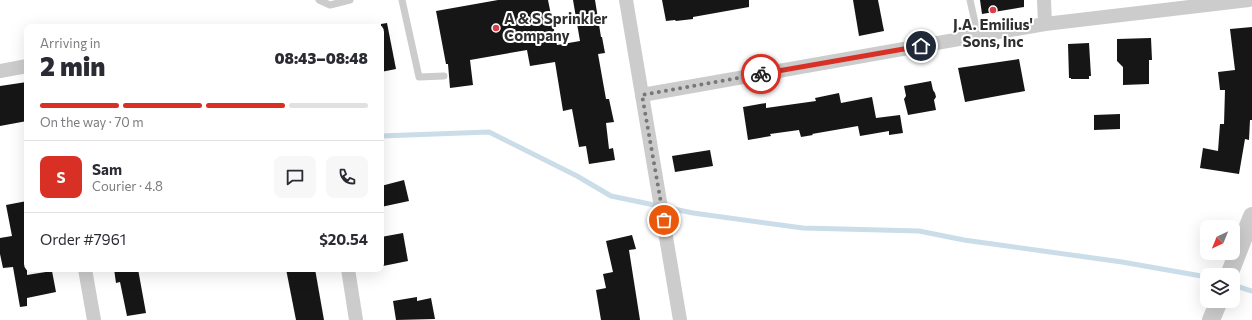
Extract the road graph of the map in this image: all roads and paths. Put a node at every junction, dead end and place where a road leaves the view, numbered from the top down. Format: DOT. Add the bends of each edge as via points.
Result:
graph roads {
  1 [pos="319,0"];
  2 [pos="350,0"];
  3 [pos="402,0"];
  4 [pos="626,0"];
  5 [pos="970,0"];
  6 [pos="1044,0"];
  7 [pos="1249,0"];
  8 [pos="1045,24"];
  9 [pos="978,36"];
  10 [pos="24,67"];
  11 [pos="0,71"];
  12 [pos="444,76"];
  13 [pos="642,95"];
  14 [pos="1252,216"];
  15 [pos="1232,268"];
  16 [pos="86,272"];
  17 [pos="348,272"];
  18 [pos="1215,308"];
  19 [pos="94,320"];
  20 [pos="356,320"];
  21 [pos="680,320"];
  22 [pos="1211,320"];
  1 -- 2 [label="lane" via="330,5"];
  3 -- 12 [label="lane" via="420,77"];
  4 -- 13 [label="street"];
  5 -- 9 [label="lane"];
  6 -- 8 [label="street"];
  7 -- 8 [label="street"];
  8 -- 9 [label="street"];
  9 -- 13 [label="street"];
  10 -- 11 [label="street"];
  13 -- 21 [label="street"];
  14 -- 15 [label="street"];
  16 -- 19 [label="street"];
  17 -- 20 [label="street"];
  18 -- 22 [label="street"];
}
